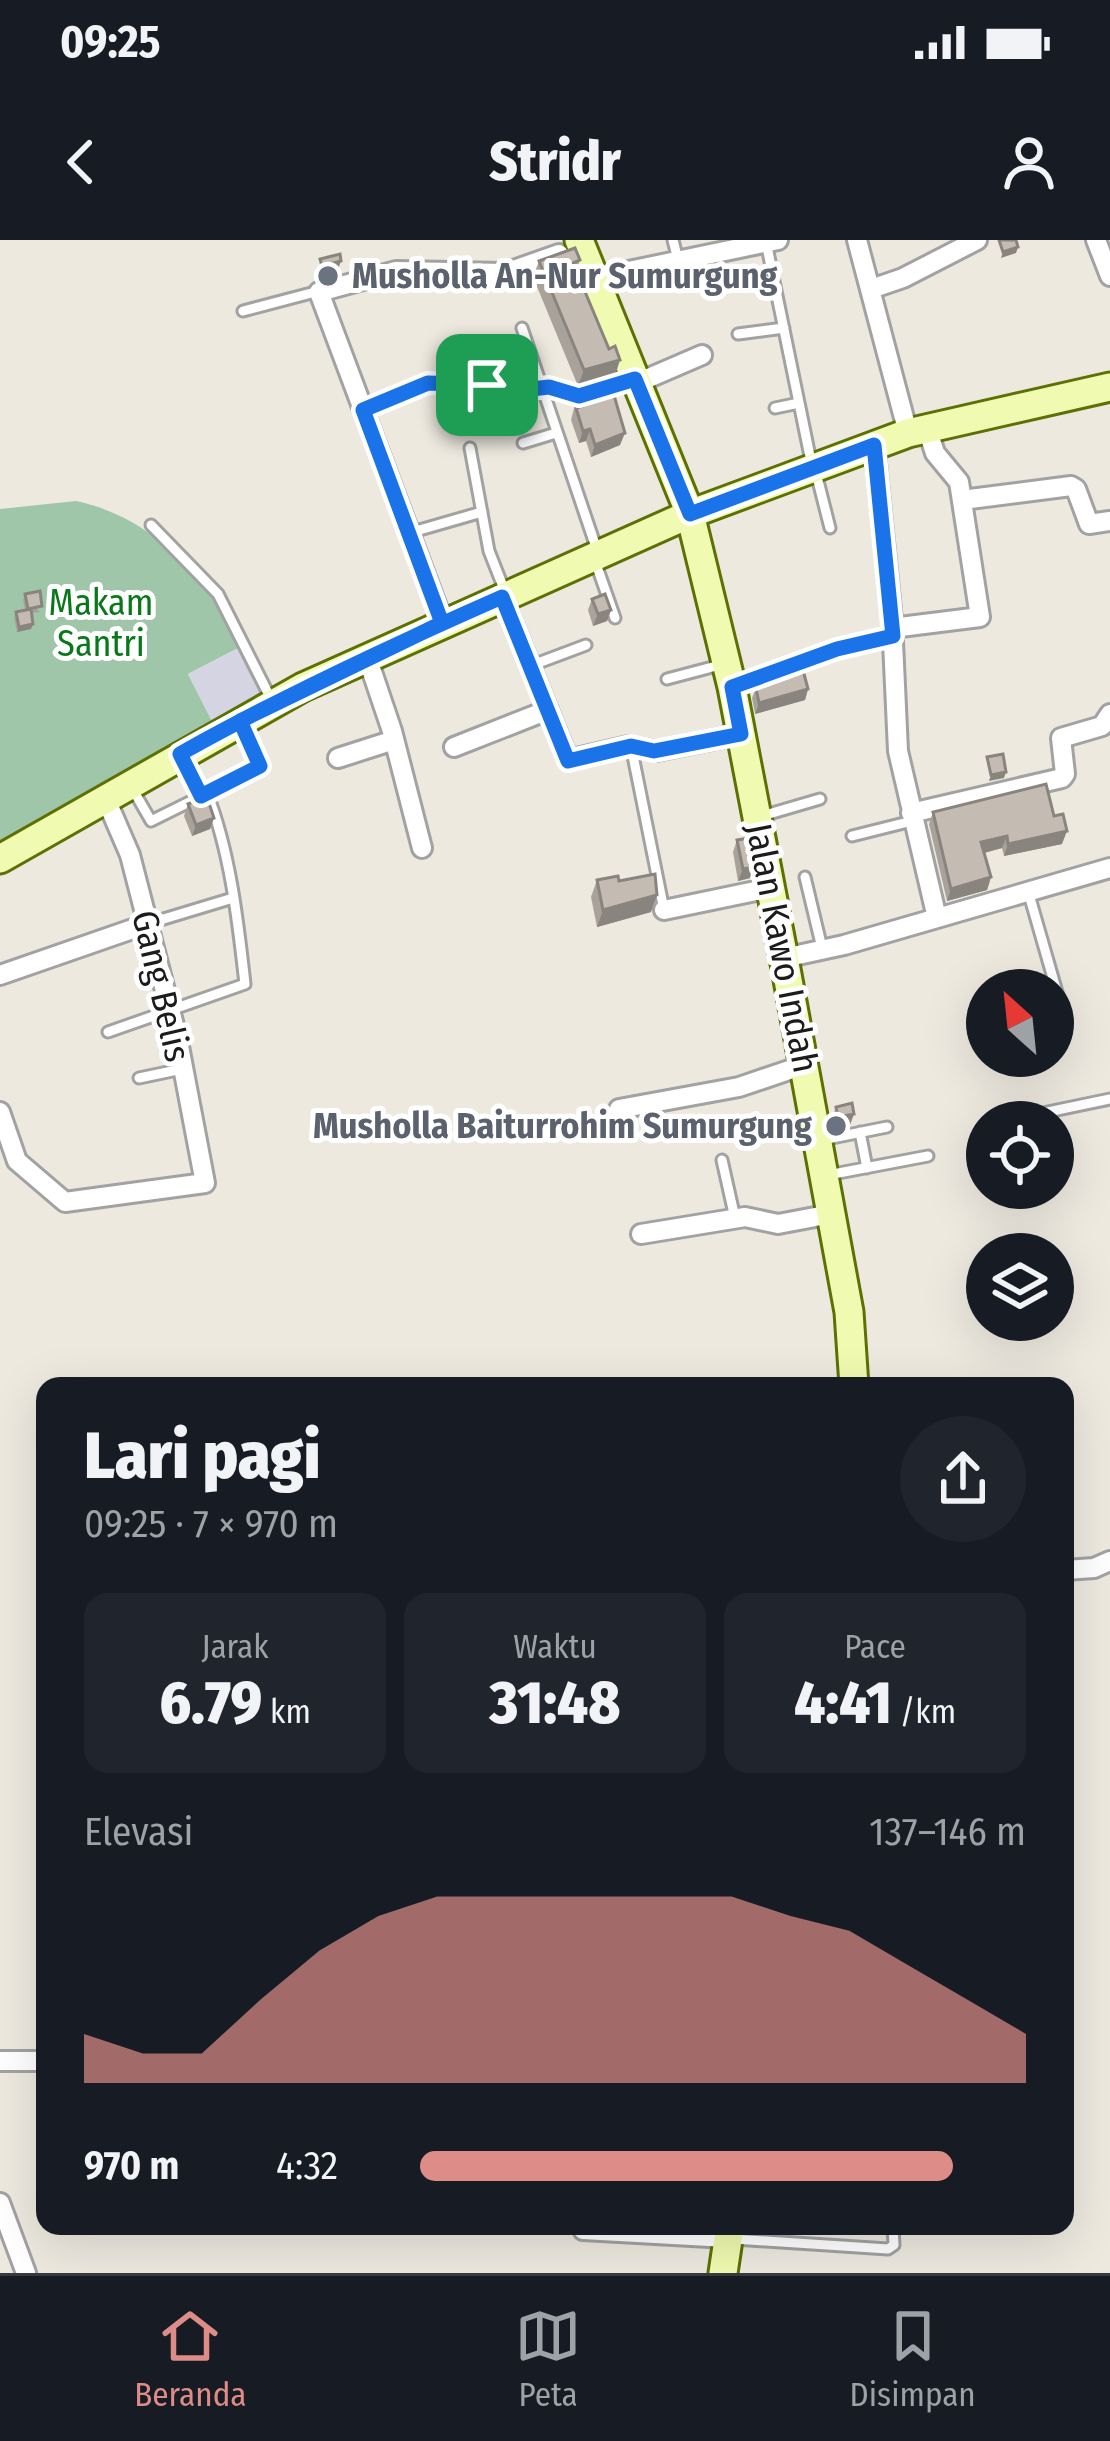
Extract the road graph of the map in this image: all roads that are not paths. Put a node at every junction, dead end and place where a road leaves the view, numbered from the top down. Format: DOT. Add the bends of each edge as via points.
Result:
graph roads {
  1 [pos="673,240"];
  2 [pos="857,240"];
  3 [pos="977,240"];
  4 [pos="1096,240"];
  5 [pos="772,241"];
  6 [pos="580,243"];
  7 [pos="678,260"];
  8 [pos="1110,276"];
  9 [pos="595,278"];
  10 [pos="871,289"];
  11 [pos="320,291"];
  12 [pos="243,310"];
  13 [pos="522,328"];
  14 [pos="784,328"];
  15 [pos="738,334"];
  16 [pos="702,355"];
  17 [pos="630,382"];
  18 [pos="540,387"];
  19 [pos="1110,387"];
  20 [pos="601,390"];
  21 [pos="799,403"];
  22 [pos="775,409"];
  23 [pos="363,410"];
  24 [pos="917,430"];
  25 [pos="556,433"];
  26 [pos="523,442"];
  27 [pos="874,445"];
  28 [pos="470,448"];
  29 [pos="814,467"];
  30 [pos="962,500"];
  31 [pos="482,512"];
  32 [pos="690,514"];
  33 [pos="1110,521"];
  34 [pos="151,525"];
  35 [pos="830,528"];
  36 [pos="409,533"];
  37 [pos="596,555"];
  38 [pos="504,596"];
  39 [pos="615,618"];
  40 [pos="442,623"];
  41 [pos="893,632"];
  42 [pos="586,645"];
  43 [pos="367,657"];
  44 [pos="530,666"];
  45 [pos="729,675"];
  46 [pos="667,679"];
  47 [pos="273,703"];
  48 [pos="548,710"];
  49 [pos="1110,714"];
  50 [pos="240,721"];
  51 [pos="741,734"];
  52 [pos="394,740"];
  53 [pos="454,746"];
  54 [pos="631,746"];
  55 [pos="180,754"];
  56 [pos="338,758"];
  57 [pos="117,790"];
  58 [pos="204,795"];
  59 [pos="820,799"];
  60 [pos="911,817"];
  61 [pos="757,818"];
  62 [pos="852,836"];
  63 [pos="422,848"];
  64 [pos="0,859"];
  65 [pos="1110,868"];
  66 [pos="805,877"];
  67 [pos="770,887"];
  68 [pos="1028,891"];
  69 [pos="233,898"];
  70 [pos="664,910"];
  71 [pos="937,918"];
  72 [pos="147,924"];
  73 [pos="823,950"];
  74 [pos="784,958"];
  75 [pos="1050,969"];
  76 [pos="0,975"];
  77 [pos="170,1011"];
  78 [pos="109,1032"];
  79 [pos="804,1065"];
  80 [pos="182,1069"];
  81 [pos="139,1078"];
  82 [pos="1110,1099"];
  83 [pos="1074,1106"];
  84 [pos="619,1109"];
  85 [pos="0,1112"];
  86 [pos="887,1127"];
  87 [pos="860,1132"];
  88 [pos="818,1141"];
  89 [pos="928,1156"];
  90 [pos="722,1160"];
  91 [pos="22,1167"];
  92 [pos="867,1168"];
  93 [pos="0,1170"];
  94 [pos="824,1176"];
  95 [pos="831,1214"];
  96 [pos="735,1218"];
  97 [pos="640,1234"];
  98 [pos="854,1377"];
  99 [pos="1110,1562"];
  100 [pos="1074,1569"];
  101 [pos="0,2061"];
  102 [pos="36,2061"];
  103 [pos="0,2203"];
  104 [pos="729,2235"];
  105 [pos="757,2235"];
  106 [pos="893,2235"];
  107 [pos="26,2273"];
  108 [pos="723,2273"];
  1 -- 7 [label="lane"];
  2 -- 10 [label="street"];
  3 -- 10 [label="street"];
  4 -- 8 [label="street"];
  5 -- 7 [label="street"];
  5 -- 14 [label="lane"];
  6 -- 9 [label="street, Jalan Kawo Indah"];
  6 -- 11 [label="street" via="512,272 396,271"];
  7 -- 9 [label="street"];
  9 -- 17 [label="street, Jalan Kawo Indah"];
  10 -- 24 [label="street"];
  11 -- 12 [label="lane"];
  11 -- 23 [label="street"];
  13 -- 18 [label="lane"];
  14 -- 15 [label="lane"];
  14 -- 21 [label="lane"];
  16 -- 17 [label="street"];
  17 -- 32 [label="street, Jalan Kawo Indah"];
  18 -- 20 [label="lane" via="578,396"];
  18 -- 23 [label="lane" via="506,392 433,382"];
  18 -- 25 [label="lane"];
  19 -- 24 [label="street"];
  21 -- 22 [label="lane"];
  21 -- 29 [label="lane"];
  23 -- 36 [label="street"];
  24 -- 27 [label="street"];
  24 -- 30 [label="street" via="957,478"];
  25 -- 26 [label="lane"];
  25 -- 37 [label="lane"];
  27 -- 29 [label="street"];
  27 -- 41 [label="street"];
  28 -- 31 [label="lane"];
  29 -- 32 [label="street"];
  29 -- 35 [label="lane"];
  30 -- 33 [label="street" via="1072,487 1090,525"];
  30 -- 41 [label="street" via="979,618"];
  31 -- 36 [label="lane"];
  31 -- 38 [label="lane"];
  32 -- 37 [label="street"];
  32 -- 45 [label="street, Jalan Kawo Indah"];
  34 -- 47 [label="lane" via="218,594"];
  36 -- 40 [label="street"];
  37 -- 38 [label="street"];
  37 -- 39 [label="lane"];
  38 -- 40 [label="street"];
  38 -- 44 [label="street"];
  40 -- 43 [label="street"];
  41 -- 45 [label="lane"];
  41 -- 60 [label="street" via="898,751"];
  42 -- 44 [label="lane"];
  43 -- 47 [label="street"];
  43 -- 52 [label="street"];
  44 -- 48 [label="street"];
  45 -- 46 [label="lane"];
  45 -- 51 [label="street, Jalan Kawo Indah"];
  47 -- 50 [label="street"];
  48 -- 53 [label="street"];
  48 -- 54 [label="street" via="568,760"];
  49 -- 60 [label="street" via="1102,726 1061,738 1061,778"];
  50 -- 55 [label="street"];
  50 -- 58 [label="lane" via="260,766"];
  51 -- 54 [label="street" via="654,751"];
  51 -- 61 [label="street, Jalan Kawo Indah"];
  52 -- 56 [label="street"];
  52 -- 63 [label="street"];
  54 -- 70 [label="lane"];
  55 -- 57 [label="street"];
  55 -- 58 [label="lane"];
  57 -- 58 [label="lane" via="151,821"];
  57 -- 64 [label="street"];
  57 -- 72 [label="street, Gang Belis"];
  58 -- 69 [label="lane" via="220,826"];
  59 -- 61 [label="lane"];
  60 -- 62 [label="lane"];
  60 -- 71 [label="street"];
  61 -- 67 [label="street, Jalan Kawo Indah"];
  65 -- 68 [label="street"];
  66 -- 73 [label="lane"];
  67 -- 70 [label="street"];
  67 -- 74 [label="street, Jalan Kawo Indah"];
  68 -- 71 [label="street"];
  68 -- 75 [label="lane"];
  69 -- 72 [label="lane"];
  69 -- 77 [label="lane" via="245,984"];
  71 -- 73 [label="street"];
  72 -- 76 [label="street"];
  72 -- 77 [label="street, Gang Belis"];
  73 -- 74 [label="street"];
  74 -- 79 [label="street, Jalan Kawo Indah"];
  77 -- 78 [label="lane"];
  77 -- 80 [label="street, Gang Belis"];
  79 -- 84 [label="street" via="740,1087"];
  79 -- 88 [label="street, Jalan Kawo Indah"];
  80 -- 81 [label="lane"];
  80 -- 91 [label="street, Gang Belis" via="202,1185 67,1203"];
  82 -- 83 [label="lane"];
  85 -- 91 [label="street"];
  86 -- 87 [label="lane"];
  87 -- 88 [label="lane"];
  87 -- 92 [label="lane"];
  88 -- 94 [label="street, Jalan Kawo Indah"];
  89 -- 92 [label="lane"];
  90 -- 96 [label="lane"];
  91 -- 93 [label="street"];
  92 -- 94 [label="lane"];
  94 -- 95 [label="street, Jalan Kawo Indah"];
  95 -- 96 [label="street" via="781,1223"];
  95 -- 98 [label="street, Jalan Kawo Indah"];
  96 -- 97 [label="street"];
  99 -- 100 [label="street"];
  101 -- 102 [label="street"];
  103 -- 107 [label="street"];
  104 -- 108 [label="street"];
  105 -- 106 [label="lane" via="890,2249"];
}
